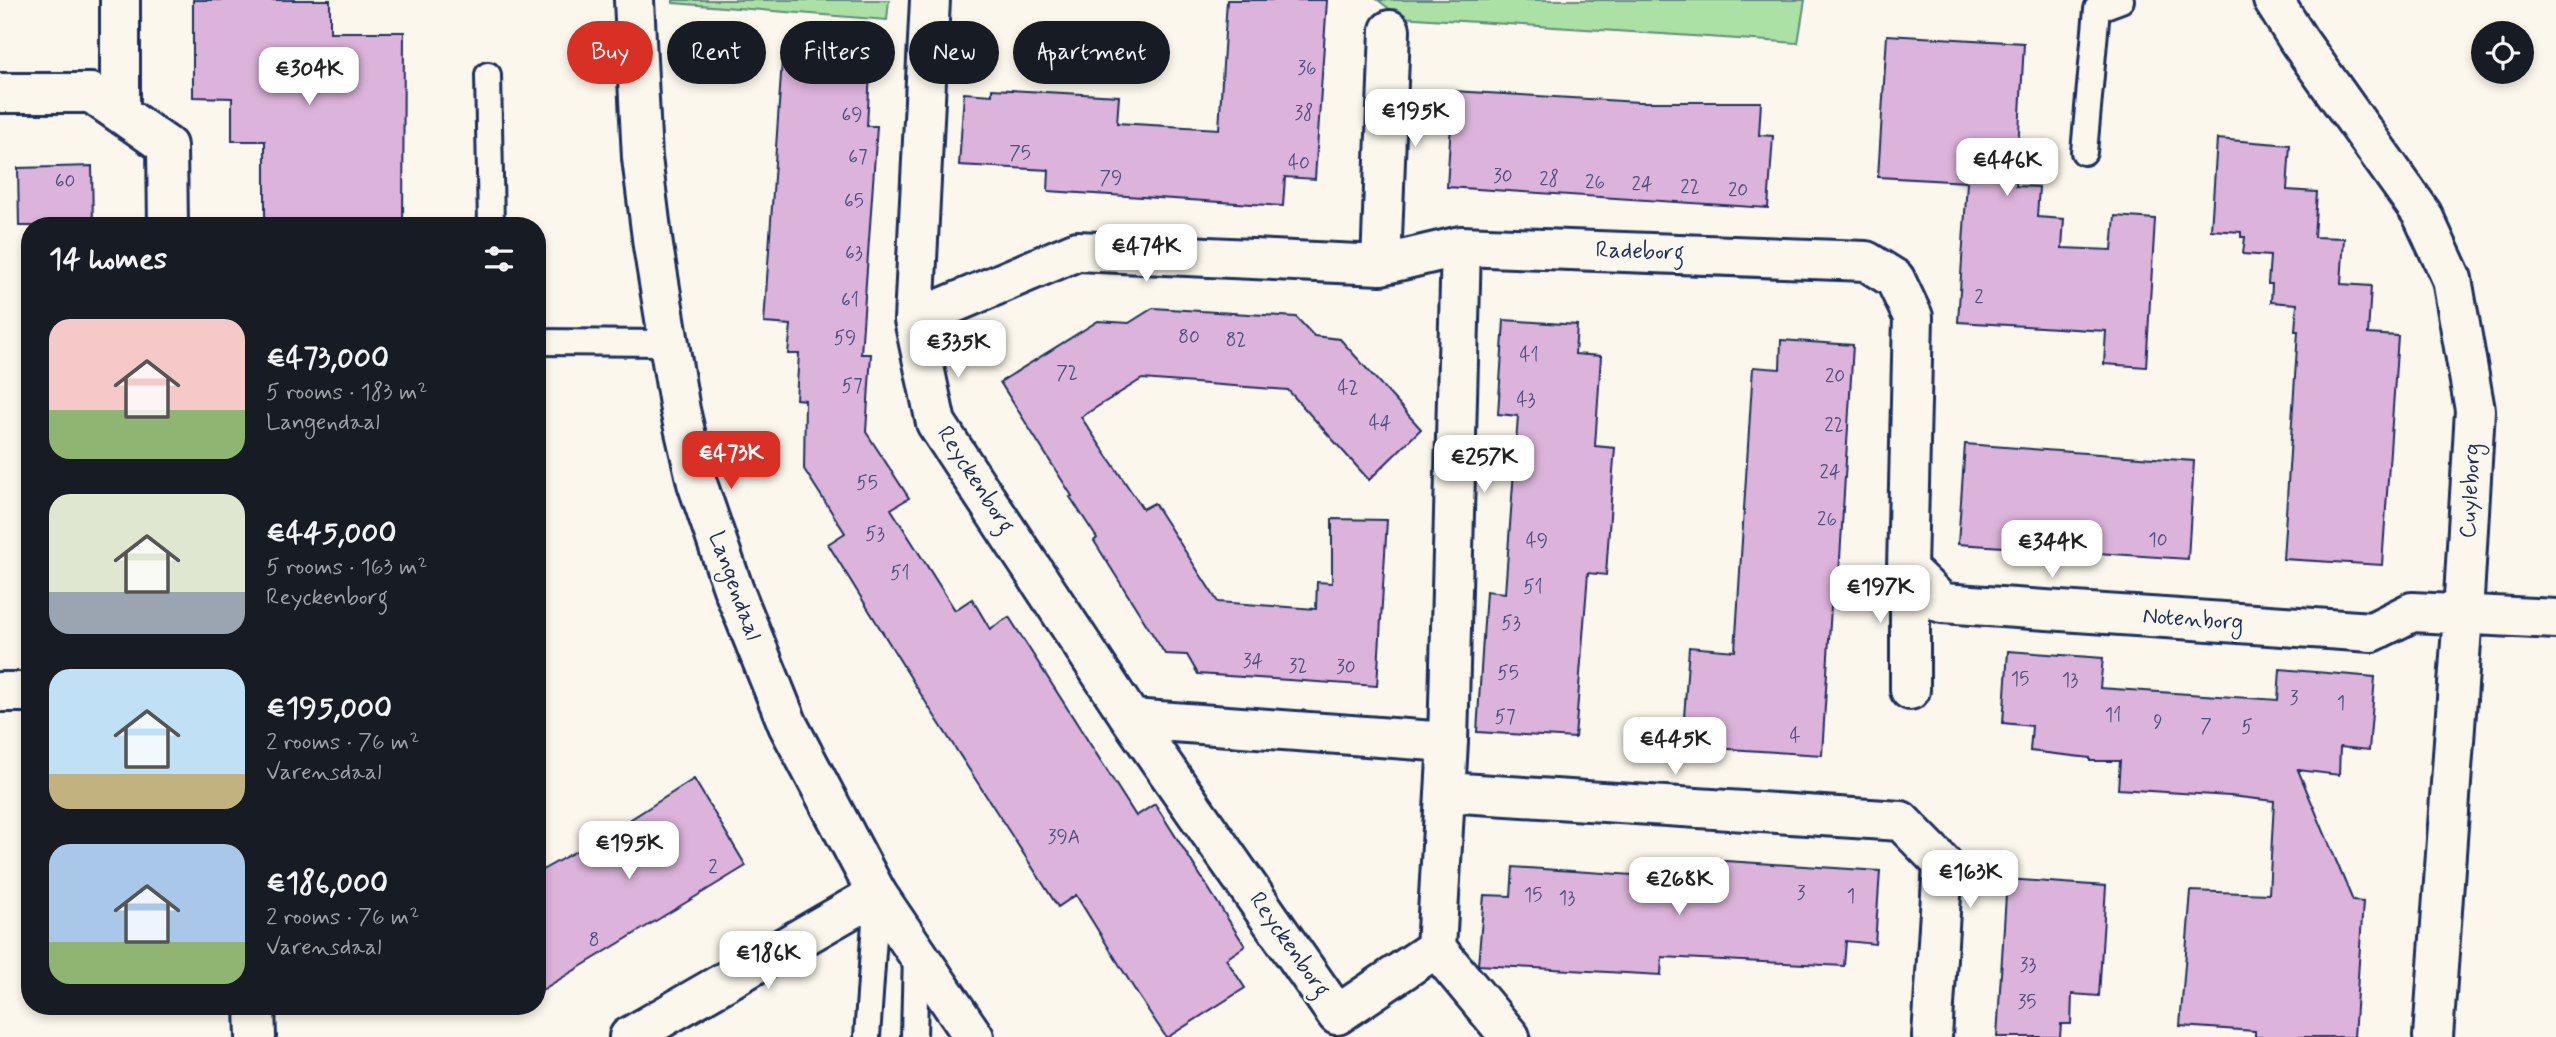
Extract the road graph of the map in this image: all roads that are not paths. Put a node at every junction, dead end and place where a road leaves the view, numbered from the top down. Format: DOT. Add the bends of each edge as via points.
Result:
graph roads {
  1 [pos="120,0"];
  2 [pos="634,0"];
  3 [pos="930,0"];
  4 [pos="2121,0"];
  5 [pos="2273,0"];
  6 [pos="1390,30"];
  7 [pos="488,75"];
  8 [pos="0,93"];
  9 [pos="120,111"];
  10 [pos="2084,152"];
  11 [pos="169,217"];
  12 [pos="491,217"];
  13 [pos="1461,246"];
  14 [pos="1381,265"];
  15 [pos="1895,279"];
  16 [pos="915,320"];
  17 [pos="546,342"];
  18 [pos="668,343"];
  19 [pos="1924,587"];
  20 [pos="2463,614"];
  21 [pos="2556,619"];
  22 [pos="1910,690"];
  23 [pos="0,692"];
  24 [pos="21,692"];
  25 [pos="1131,719"];
  26 [pos="1448,742"];
  27 [pos="1445,792"];
  28 [pos="877,894"];
  29 [pos="1436,948"];
  30 [pos="916,954"];
  31 [pos="255,1015"];
  32 [pos="256,1037"];
  33 [pos="629,1037"];
  34 [pos="867,1037"];
  35 [pos="914,1037"];
  36 [pos="974,1037"];
  37 [pos="1510,1037"];
  38 [pos="1932,1037"];
  39 [pos="2433,1037"];
  1 -- 9 [label="street"];
  2 -- 18 [label="street, Langendaal" via="642,158"];
  3 -- 16 [label="street, Reyckenborg"];
  4 -- 10 [label="lane" via="2097,9"];
  5 -- 20 [label="street, Cuyleborg" via="2422,214 2452,279 2475,410"];
  6 -- 14 [label="street"];
  7 -- 12 [label="lane"];
  8 -- 9 [label="street" via="91,93"];
  9 -- 11 [label="street" via="167,146"];
  13 -- 14 [label="street, Radeborg"];
  13 -- 15 [label="street, Radeborg" via="1866,261"];
  13 -- 26 [label="street"];
  14 -- 16 [label="street, Radeborg" via="1077,251"];
  15 -- 19 [label="street, Notenborg" via="1913,317 1907,569"];
  16 -- 25 [label="street, Reyckenborg" via="936,423"];
  17 -- 18 [label="lane"];
  18 -- 28 [label="street, Langendaal" via="697,483 733,588 788,725"];
  19 -- 20 [label="street, Notenborg" via="1942,603 2372,632 2412,612"];
  19 -- 22 [label="street" via="1910,604"];
  20 -- 21 [label="street, Notenborg"];
  20 -- 39 [label="street, Cuyleborg"];
  23 -- 24 [label="street"];
  25 -- 26 [label="street"];
  25 -- 29 [label="street, Reyckenborg" via="1337,1015"];
  26 -- 27 [label="street"];
  27 -- 29 [label="street"];
  27 -- 38 [label="street" via="1901,821 1943,864"];
  28 -- 30 [label="street, Langendaal"];
  28 -- 33 [label="street"];
  28 -- 34 [label="lane"];
  29 -- 37 [label="street"];
  30 -- 35 [label="lane"];
  30 -- 36 [label="street, Langendaal"];
  31 -- 32 [label="street"];
}
